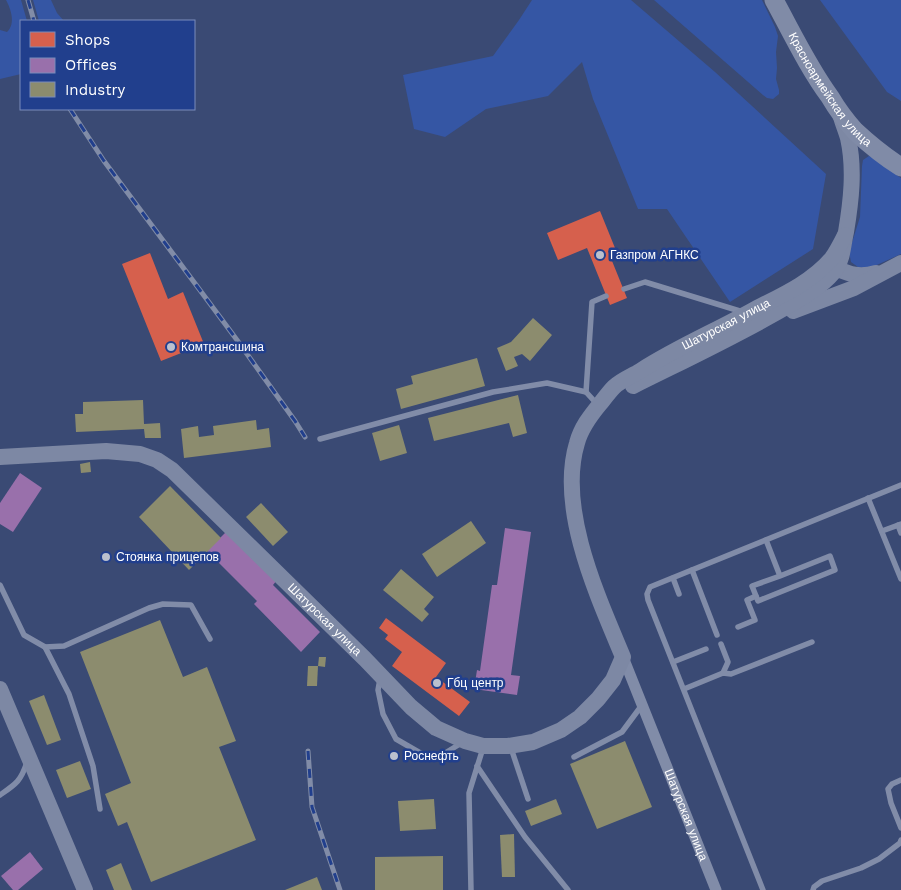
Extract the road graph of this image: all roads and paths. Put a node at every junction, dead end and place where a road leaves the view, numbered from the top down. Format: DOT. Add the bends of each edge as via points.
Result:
graph roads {
  1 [pos="774,0"];
  2 [pos="786,0"];
  3 [pos="846,111"];
  4 [pos="856,131"];
  5 [pos="901,152"];
  6 [pos="851,159"];
  7 [pos="901,167"];
  8 [pos="897,265"];
  9 [pos="831,266"];
  10 [pos="624,289"];
  11 [pos="606,296"];
  12 [pos="748,313"];
  13 [pos="769,317"];
  14 [pos="586,392"];
  15 [pos="599,406"];
  16 [pos="320,439"];
  17 [pos="2,458"];
  18 [pos="901,485"];
  19 [pos="868,498"];
  20 [pos="899,524"];
  21 [pos="882,531"];
  22 [pos="901,533"];
  23 [pos="766,540"];
  24 [pos="692,570"];
  25 [pos="780,576"];
  26 [pos="673,578"];
  27 [pos="901,579"];
  28 [pos="0,585"];
  29 [pos="679,594"];
  30 [pos="756,596"];
  31 [pos="738,627"];
  32 [pos="717,635"];
  33 [pos="210,639"];
  34 [pos="812,642"];
  35 [pos="721,644"];
  36 [pos="45,647"];
  37 [pos="706,649"];
  38 [pos="623,657"];
  39 [pos="673,662"];
  40 [pos="723,674"];
  41 [pos="380,676"];
  42 [pos="0,689"];
  43 [pos="684,689"];
  44 [pos="642,705"];
  45 [pos="465,741"];
  46 [pos="483,746"];
  47 [pos="510,746"];
  48 [pos="29,757"];
  49 [pos="574,757"];
  50 [pos="477,766"];
  51 [pos="901,780"];
  52 [pos="0,795"];
  53 [pos="528,799"];
  54 [pos="100,809"];
  55 [pos="901,828"];
  56 [pos="900,842"];
  57 [pos="85,890"];
  58 [pos="471,890"];
  59 [pos="568,890"];
  60 [pos="716,890"];
  61 [pos="763,890"];
  62 [pos="812,890"];
  1 -- 3 [label="main road, Красноармейская улица" via="822,87"];
  2 -- 3 [label="main road, Красноармейская улица"];
  3 -- 4 [label="main road, Красноармейская улица"];
  3 -- 5 [label="main road, Красноармейская улица"];
  3 -- 6 [label="main road"];
  4 -- 6 [label="main road"];
  4 -- 7 [label="main road, Красноармейская улица"];
  6 -- 9 [label="main road, Шатурская улица" via="852,186 845,235"];
  8 -- 9 [label="main road" via="864,276"];
  8 -- 13 [label="main road" via="854,288"];
  9 -- 12 [label="main road, Шатурская улица"];
  9 -- 13 [label="main road" via="823,282"];
  10 -- 12 [label="lane" via="645,282"];
  11 -- 14 [label="lane" via="592,302"];
  12 -- 15 [label="main road, Шатурская улица" via="614,387"];
  13 -- 15 [label="main road, Шатурская улица"];
  14 -- 15 [label="lane"];
  14 -- 16 [label="lane" via="547,383 493,392"];
  15 -- 38 [label="main road, Шатурская улица" via="577,441 573,455 572,499 585,560"];
  17 -- 41 [label="main road, Шатурская улица" via="106,451 140,454 157,460 172,470"];
  18 -- 19 [label="lane"];
  19 -- 21 [label="lane"];
  19 -- 23 [label="lane"];
  20 -- 21 [label="lane"];
  20 -- 22 [label="lane"];
  21 -- 27 [label="lane"];
  23 -- 24 [label="lane"];
  23 -- 25 [label="lane"];
  24 -- 26 [label="lane"];
  24 -- 32 [label="lane"];
  25 -- 30 [label="lane" via="752,586"];
  25 -- 30 [label="lane" via="830,556 835,570 758,601"];
  26 -- 29 [label="lane"];
  26 -- 39 [label="lane" via="650,587 647,594"];
  28 -- 36 [label="lane" via="24,635"];
  30 -- 31 [label="lane" via="747,600 754,620"];
  33 -- 36 [label="lane" via="191,605 163,604 64,646"];
  34 -- 40 [label="lane" via="732,674"];
  35 -- 40 [label="lane" via="728,662"];
  36 -- 54 [label="lane" via="69,694 93,766"];
  37 -- 39 [label="lane"];
  38 -- 44 [label="street, Шатурская улица"];
  38 -- 47 [label="main road, Шатурская улица" via="613,680 580,717 561,730 532,742"];
  39 -- 43 [label="lane"];
  40 -- 43 [label="lane"];
  41 -- 45 [label="main road, Шатурская улица" via="436,728"];
  41 -- 45 [label="lane" via="378,690 383,714 396,739 422,754 442,755"];
  42 -- 48 [label="main road"];
  43 -- 61 [label="lane"];
  44 -- 49 [label="lane" via="622,732"];
  44 -- 60 [label="street, Шатурская улица"];
  45 -- 46 [label="main road, Шатурская улица"];
  46 -- 47 [label="main road, Шатурская улица"];
  46 -- 50 [label="lane"];
  47 -- 53 [label="lane"];
  48 -- 52 [label="lane" via="16,784"];
  48 -- 57 [label="main road"];
  50 -- 58 [label="lane" via="469,793"];
  50 -- 59 [label="lane" via="525,837"];
  51 -- 55 [label="lane" via="888,789"];
  56 -- 62 [label="lane" via="879,859 822,881"];
}
